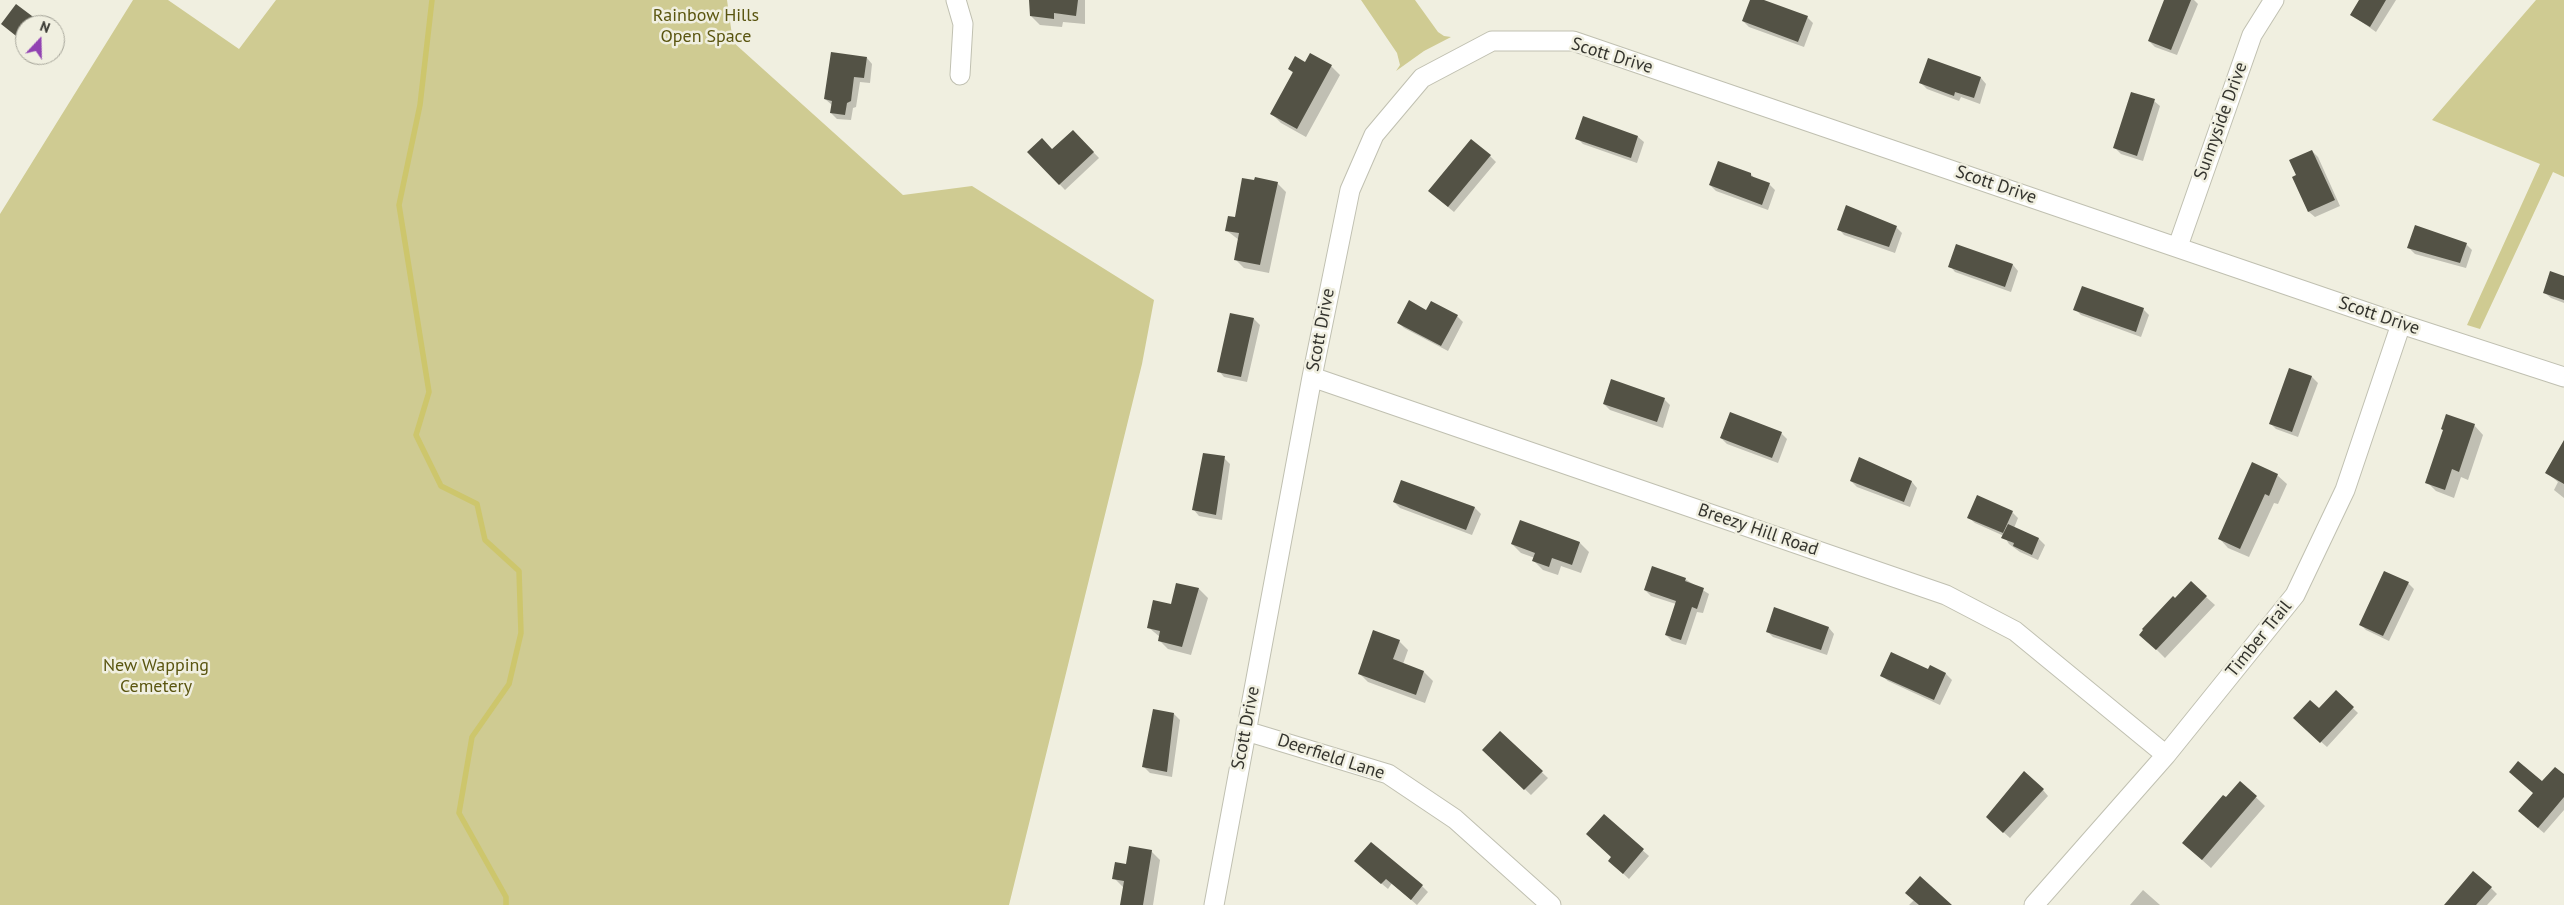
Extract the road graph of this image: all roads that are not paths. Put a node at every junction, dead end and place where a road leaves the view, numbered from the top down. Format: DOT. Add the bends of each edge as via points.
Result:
graph roads {
  1 [pos="956,0"];
  2 [pos="2274,0"];
  3 [pos="960,75"];
  4 [pos="2178,246"];
  5 [pos="2400,324"];
  6 [pos="1312,377"];
  7 [pos="2564,377"];
  8 [pos="1246,731"];
  9 [pos="2166,755"];
  10 [pos="1214,905"];
  11 [pos="1551,905"];
  12 [pos="2034,905"];
  1 -- 3 [label="street" via="963,24"];
  2 -- 4 [label="street, Sunnyside Drive" via="2252,35"];
  4 -- 5 [label="street, Scott Drive"];
  4 -- 6 [label="street, Scott Drive" via="1573,42 1492,40 1422,78 1374,135 1350,190"];
  5 -- 7 [label="street, Scott Drive"];
  5 -- 9 [label="street, Timber Trail" via="2345,490 2295,595"];
  6 -- 8 [label="street, Scott Drive"];
  6 -- 9 [label="street, Breezy Hill Road" via="1946,595 2015,630"];
  8 -- 10 [label="street, Scott Drive"];
  8 -- 11 [label="street, Deerfield Lane" via="1388,774 1455,819"];
  9 -- 12 [label="street, Timber Trail"];
}
